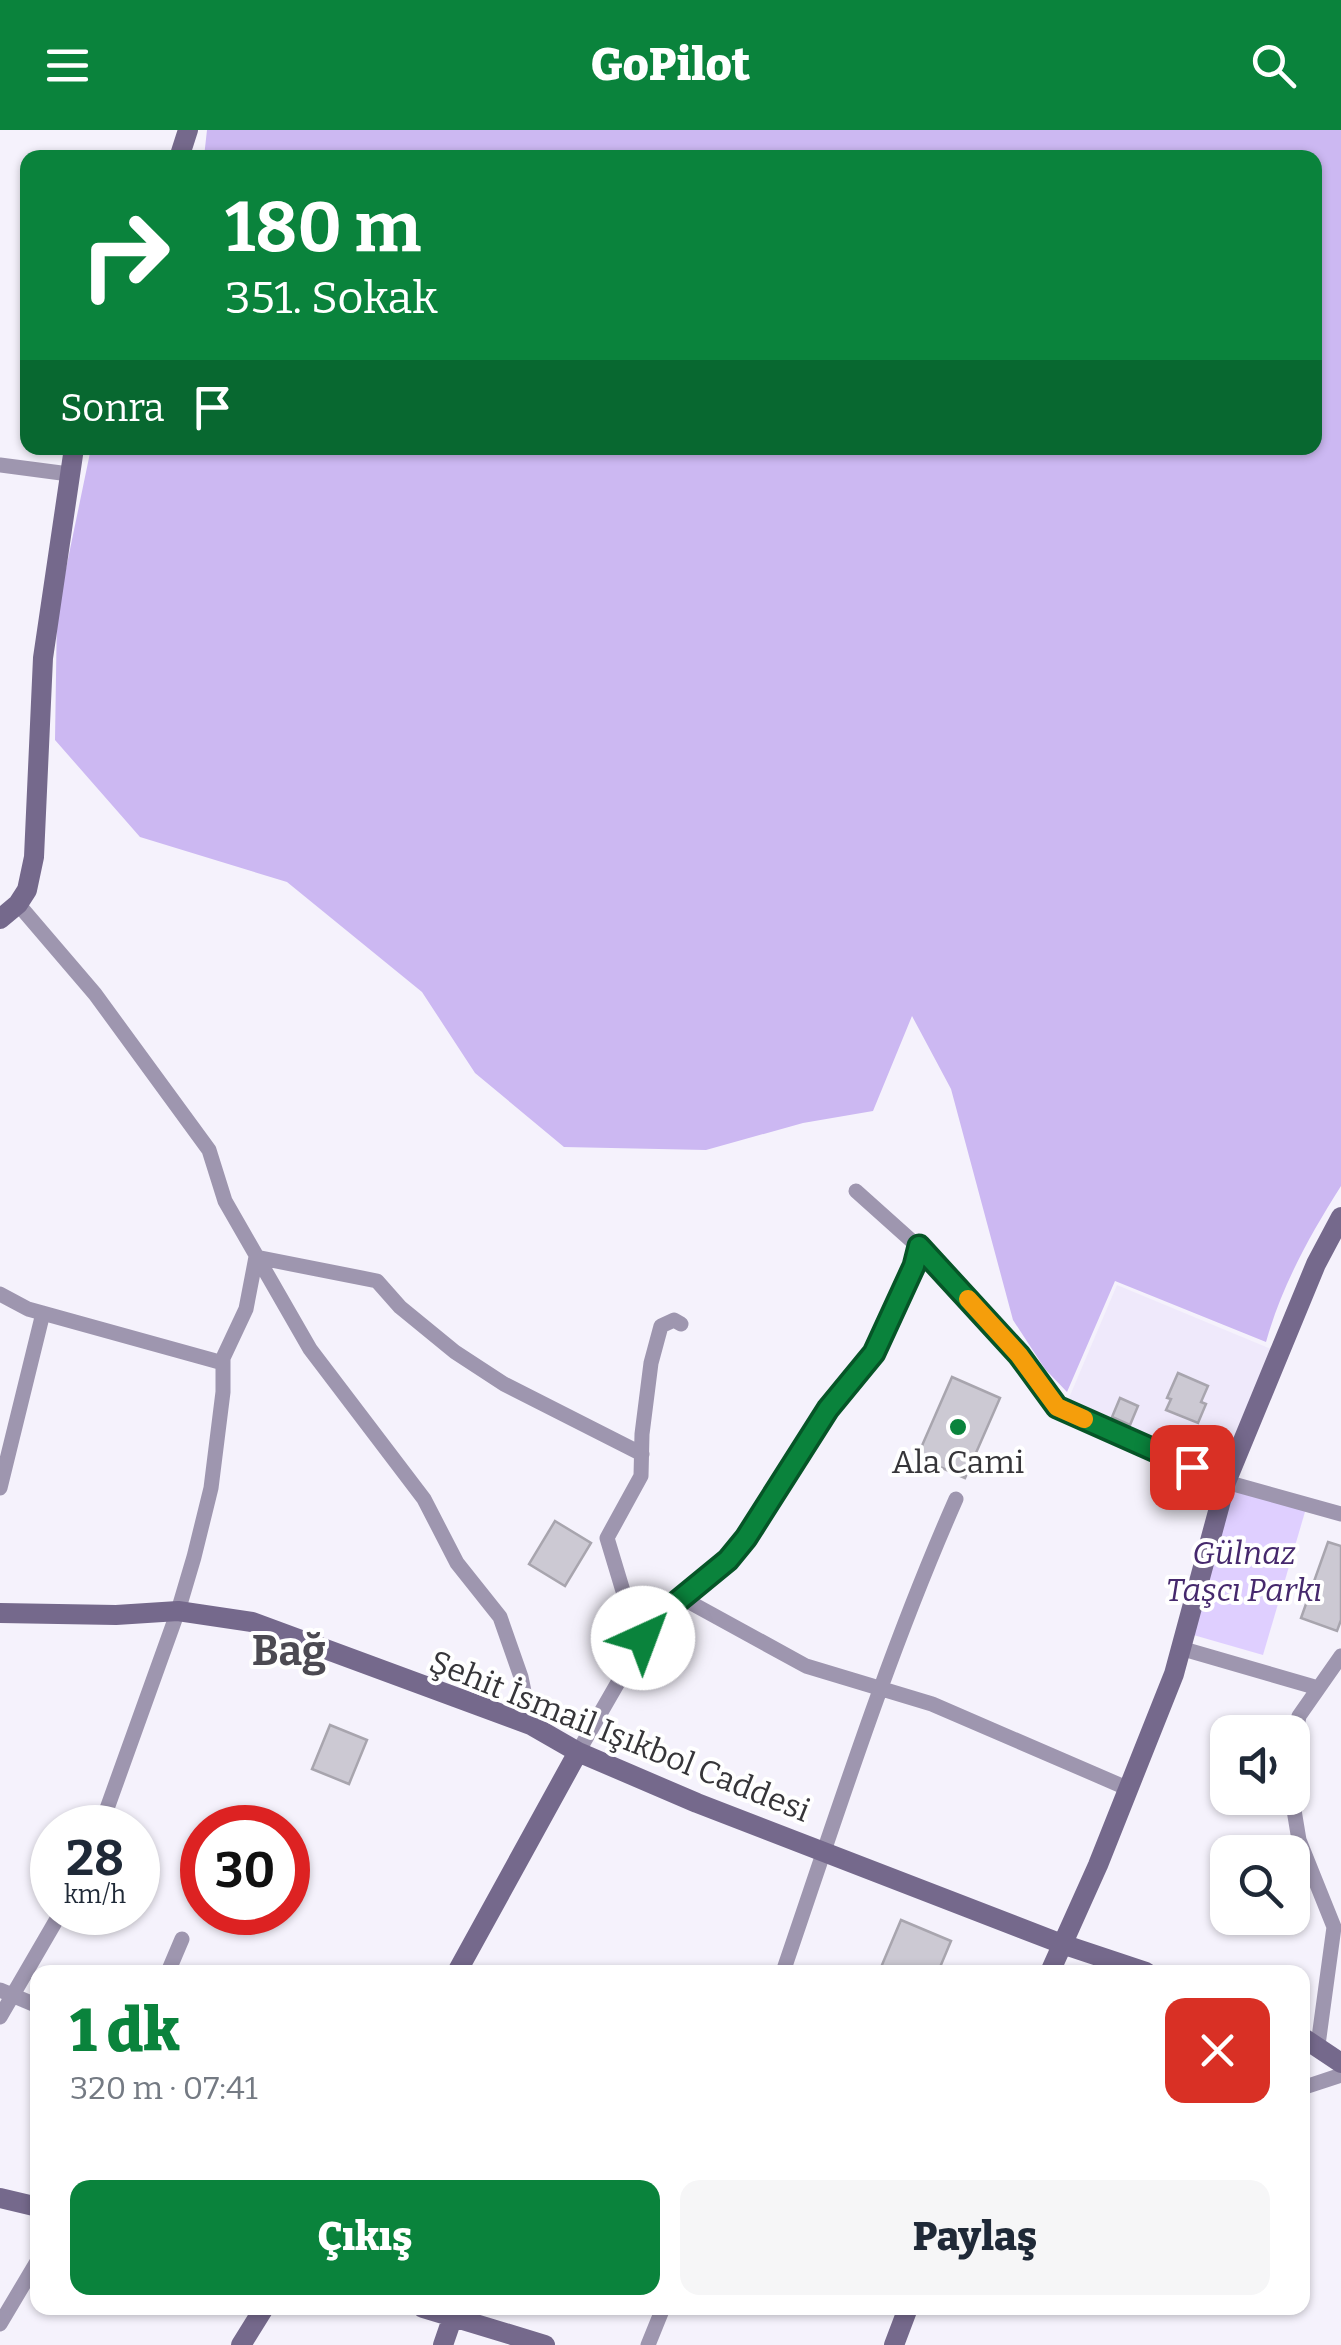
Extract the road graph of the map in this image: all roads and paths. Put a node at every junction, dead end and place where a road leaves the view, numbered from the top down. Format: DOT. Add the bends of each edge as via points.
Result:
graph roads {
  1 [pos="73,455"];
  2 [pos="0,465"];
  3 [pos="69,474"];
  4 [pos="18,904"];
  5 [pos="0,920"];
  6 [pos="856,1191"];
  7 [pos="1341,1217"];
  8 [pos="919,1246"];
  9 [pos="256,1257"];
  10 [pos="0,1294"];
  11 [pos="43,1313"];
  12 [pos="681,1324"];
  13 [pos="223,1363"];
  14 [pos="642,1454"];
  15 [pos="1226,1482"];
  16 [pos="0,1488"];
  17 [pos="956,1500"];
  18 [pos="1341,1514"];
  19 [pos="682,1598"];
  20 [pos="178,1611"];
  21 [pos="0,1613"];
  22 [pos="643,1638"];
  23 [pos="1180,1648"];
  24 [pos="1341,1657"];
  25 [pos="1318,1688"];
  26 [pos="882,1689"];
  27 [pos="1300,1715"];
  28 [pos="531,1725"];
  29 [pos="578,1752"];
  30 [pos="1128,1789"];
  31 [pos="108,1805"];
  32 [pos="1295,1815"];
  33 [pos="824,1852"];
  34 [pos="45,1935"];
  35 [pos="182,1939"];
  36 [pos="1062,1944"];
  37 [pos="171,1965"];
  38 [pos="461,1965"];
  39 [pos="785,1965"];
  40 [pos="1053,1965"];
  41 [pos="1125,1965"];
  42 [pos="6,1993"];
  43 [pos="30,2003"];
  44 [pos="0,2017"];
  45 [pos="1310,2041"];
  46 [pos="1341,2063"];
  47 [pos="1341,2075"];
  48 [pos="1310,2085"];
  49 [pos="0,2198"];
  50 [pos="30,2205"];
  51 [pos="30,2273"];
  52 [pos="260,2315"];
  53 [pos="449,2315"];
  54 [pos="660,2315"];
  55 [pos="905,2315"];
  56 [pos="453,2316"];
  57 [pos="0,2324"];
  58 [pos="241,2345"];
  59 [pos="443,2345"];
  60 [pos="545,2345"];
  61 [pos="648,2345"];
  62 [pos="894,2345"];
  1 -- 3 [label="street"];
  2 -- 3 [label="street"];
  3 -- 4 [label="street" via="43,658 34,857"];
  4 -- 5 [label="street"];
  4 -- 9 [label="street" via="95,994 209,1150 225,1201"];
  6 -- 8 [label="street"];
  7 -- 15 [label="street"];
  8 -- 15 [label="street" via="1057,1407"];
  8 -- 19 [label="street" via="874,1353 828,1409 746,1538"];
  9 -- 13 [label="street" via="246,1309"];
  9 -- 14 [label="street" via="376,1281 400,1308 488,1374"];
  9 -- 28 [label="street" via="310,1349 424,1499 458,1563 500,1617"];
  10 -- 11 [label="street"];
  11 -- 13 [label="street"];
  11 -- 16 [label="street"];
  12 -- 14 [label="street" via="661,1326"];
  13 -- 20 [label="street" via="211,1488"];
  14 -- 22 [label="street" via="641,1476 607,1538"];
  15 -- 18 [label="street"];
  15 -- 23 [label="street"];
  17 -- 26 [label="street"];
  19 -- 22 [label="street"];
  19 -- 26 [label="street" via="806,1666"];
  20 -- 21 [label="street, Şehit İsmail Işıkbol Caddesi"];
  20 -- 28 [label="street, Şehit İsmail Işıkbol Caddesi" via="252,1622"];
  20 -- 31 [label="street"];
  22 -- 29 [label="street"];
  23 -- 25 [label="street"];
  23 -- 30 [label="street"];
  24 -- 25 [label="street"];
  25 -- 27 [label="street"];
  26 -- 30 [label="street"];
  26 -- 33 [label="street"];
  28 -- 29 [label="street, Şehit İsmail Işıkbol Caddesi"];
  29 -- 33 [label="street, Şehit İsmail Işıkbol Caddesi"];
  29 -- 38 [label="street"];
  30 -- 36 [label="street"];
  32 -- 45 [label="street" via="1334,1927"];
  33 -- 36 [label="street, Şehit İsmail Işıkbol Caddesi"];
  33 -- 39 [label="street"];
  34 -- 42 [label="street"];
  35 -- 37 [label="street"];
  36 -- 40 [label="street"];
  36 -- 41 [label="street, Şehit İsmail Işıkbol Caddesi"];
  42 -- 43 [label="street"];
  42 -- 44 [label="street"];
  45 -- 46 [label="street"];
  47 -- 48 [label="street"];
  49 -- 50 [label="street"];
  51 -- 57 [label="street"];
  52 -- 58 [label="street"];
  53 -- 56 [label="street"];
  54 -- 61 [label="street"];
  55 -- 62 [label="street"];
  56 -- 59 [label="street"];
  56 -- 60 [label="street"];
}
